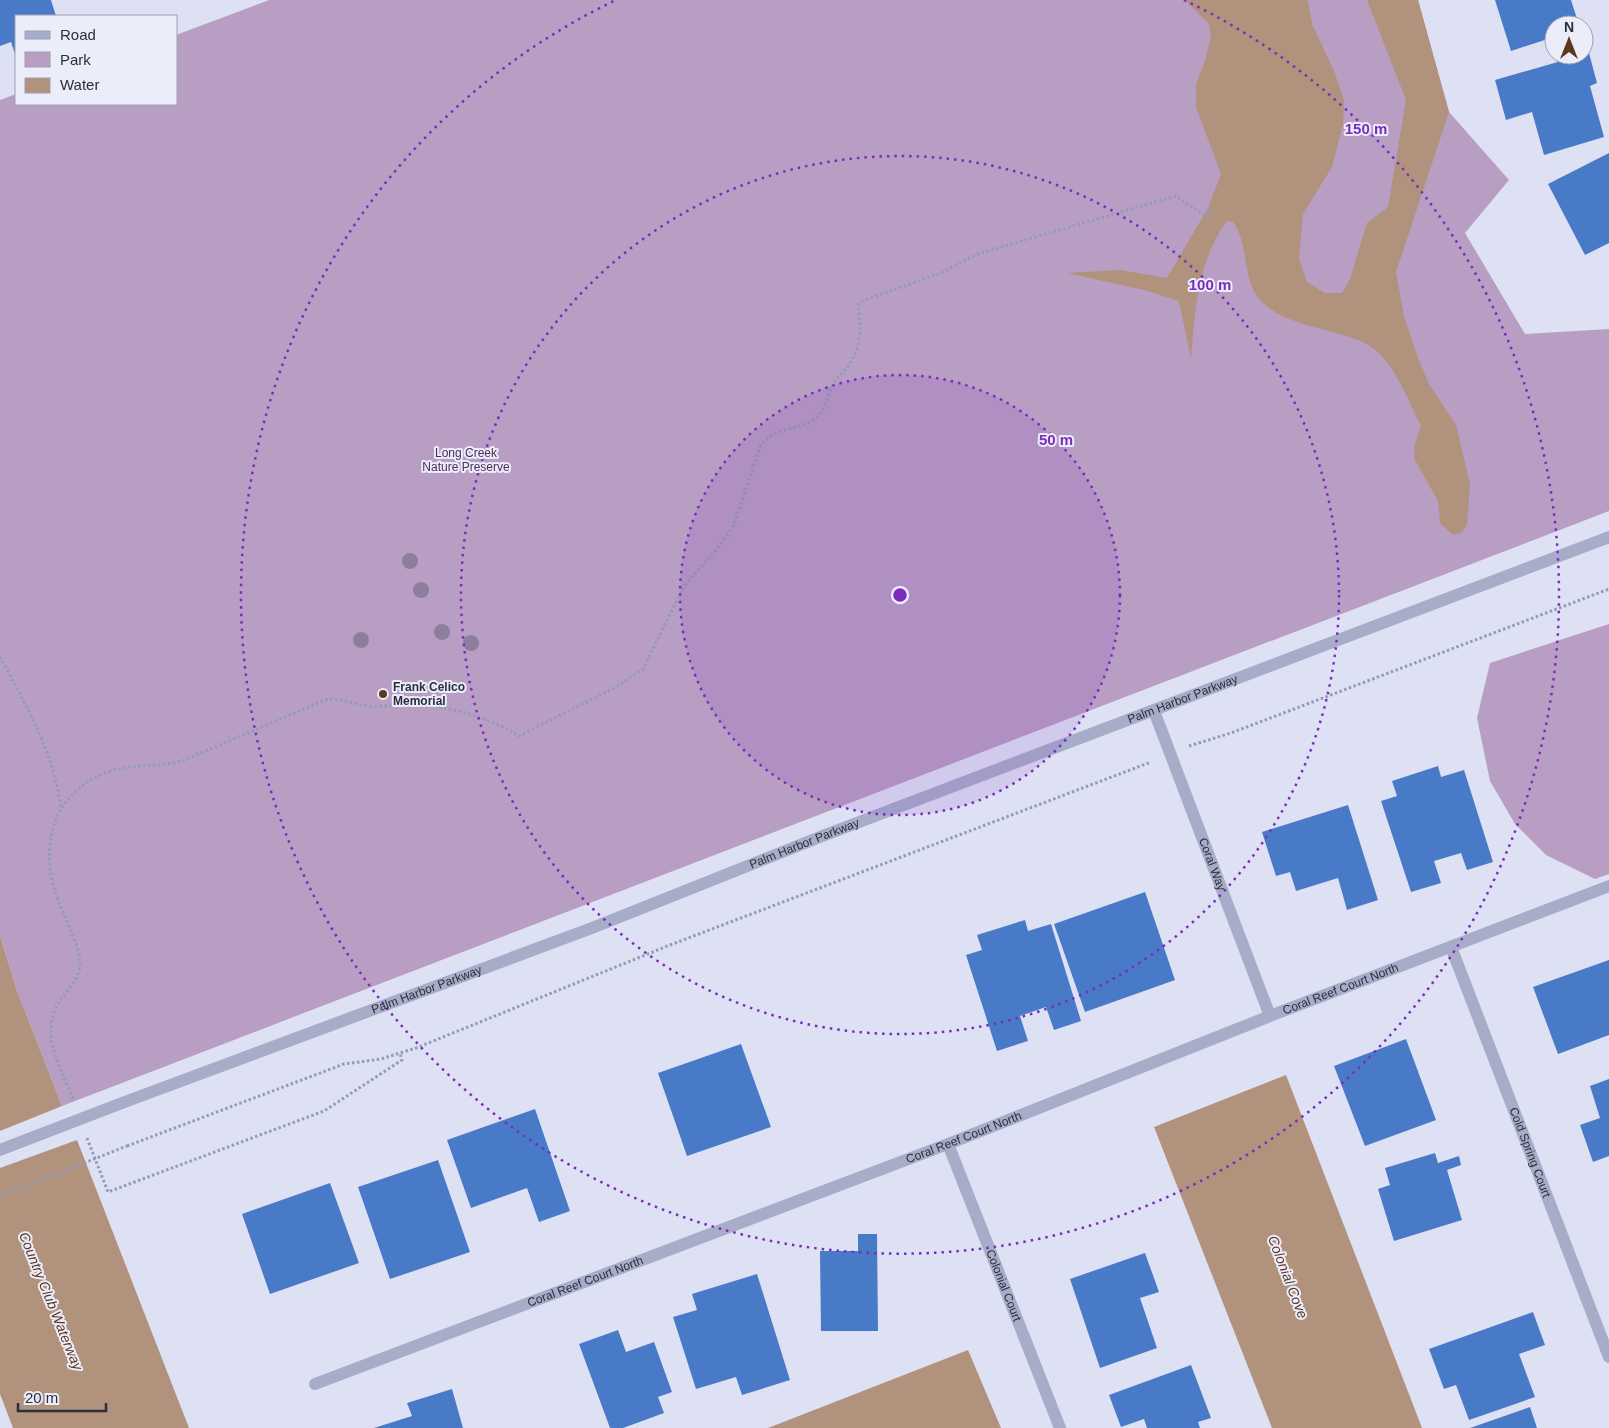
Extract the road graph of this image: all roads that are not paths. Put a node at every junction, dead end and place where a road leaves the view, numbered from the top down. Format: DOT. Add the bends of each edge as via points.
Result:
graph roads {
  1 [pos="1609,537"];
  2 [pos="1154,712"];
  3 [pos="1609,886"];
  4 [pos="1451,947"];
  5 [pos="1270,1016"];
  6 [pos="948,1144"];
  7 [pos="0,1150"];
  8 [pos="1609,1358"];
  9 [pos="315,1384"];
  10 [pos="1060,1428"];
  1 -- 2 [label="street, Palm Harbor Parkway"];
  2 -- 5 [label="street, Coral Way"];
  2 -- 7 [label="street, Palm Harbor Parkway, bridge" via="825,835 592,928"];
  3 -- 4 [label="street, Coral Reef Court North"];
  4 -- 5 [label="street, Coral Reef Court North"];
  4 -- 8 [label="street, Cold Spring Court"];
  5 -- 6 [label="street, Coral Reef Court North"];
  6 -- 9 [label="street, Coral Reef Court North"];
  6 -- 10 [label="street, Colonial Court"];
}
